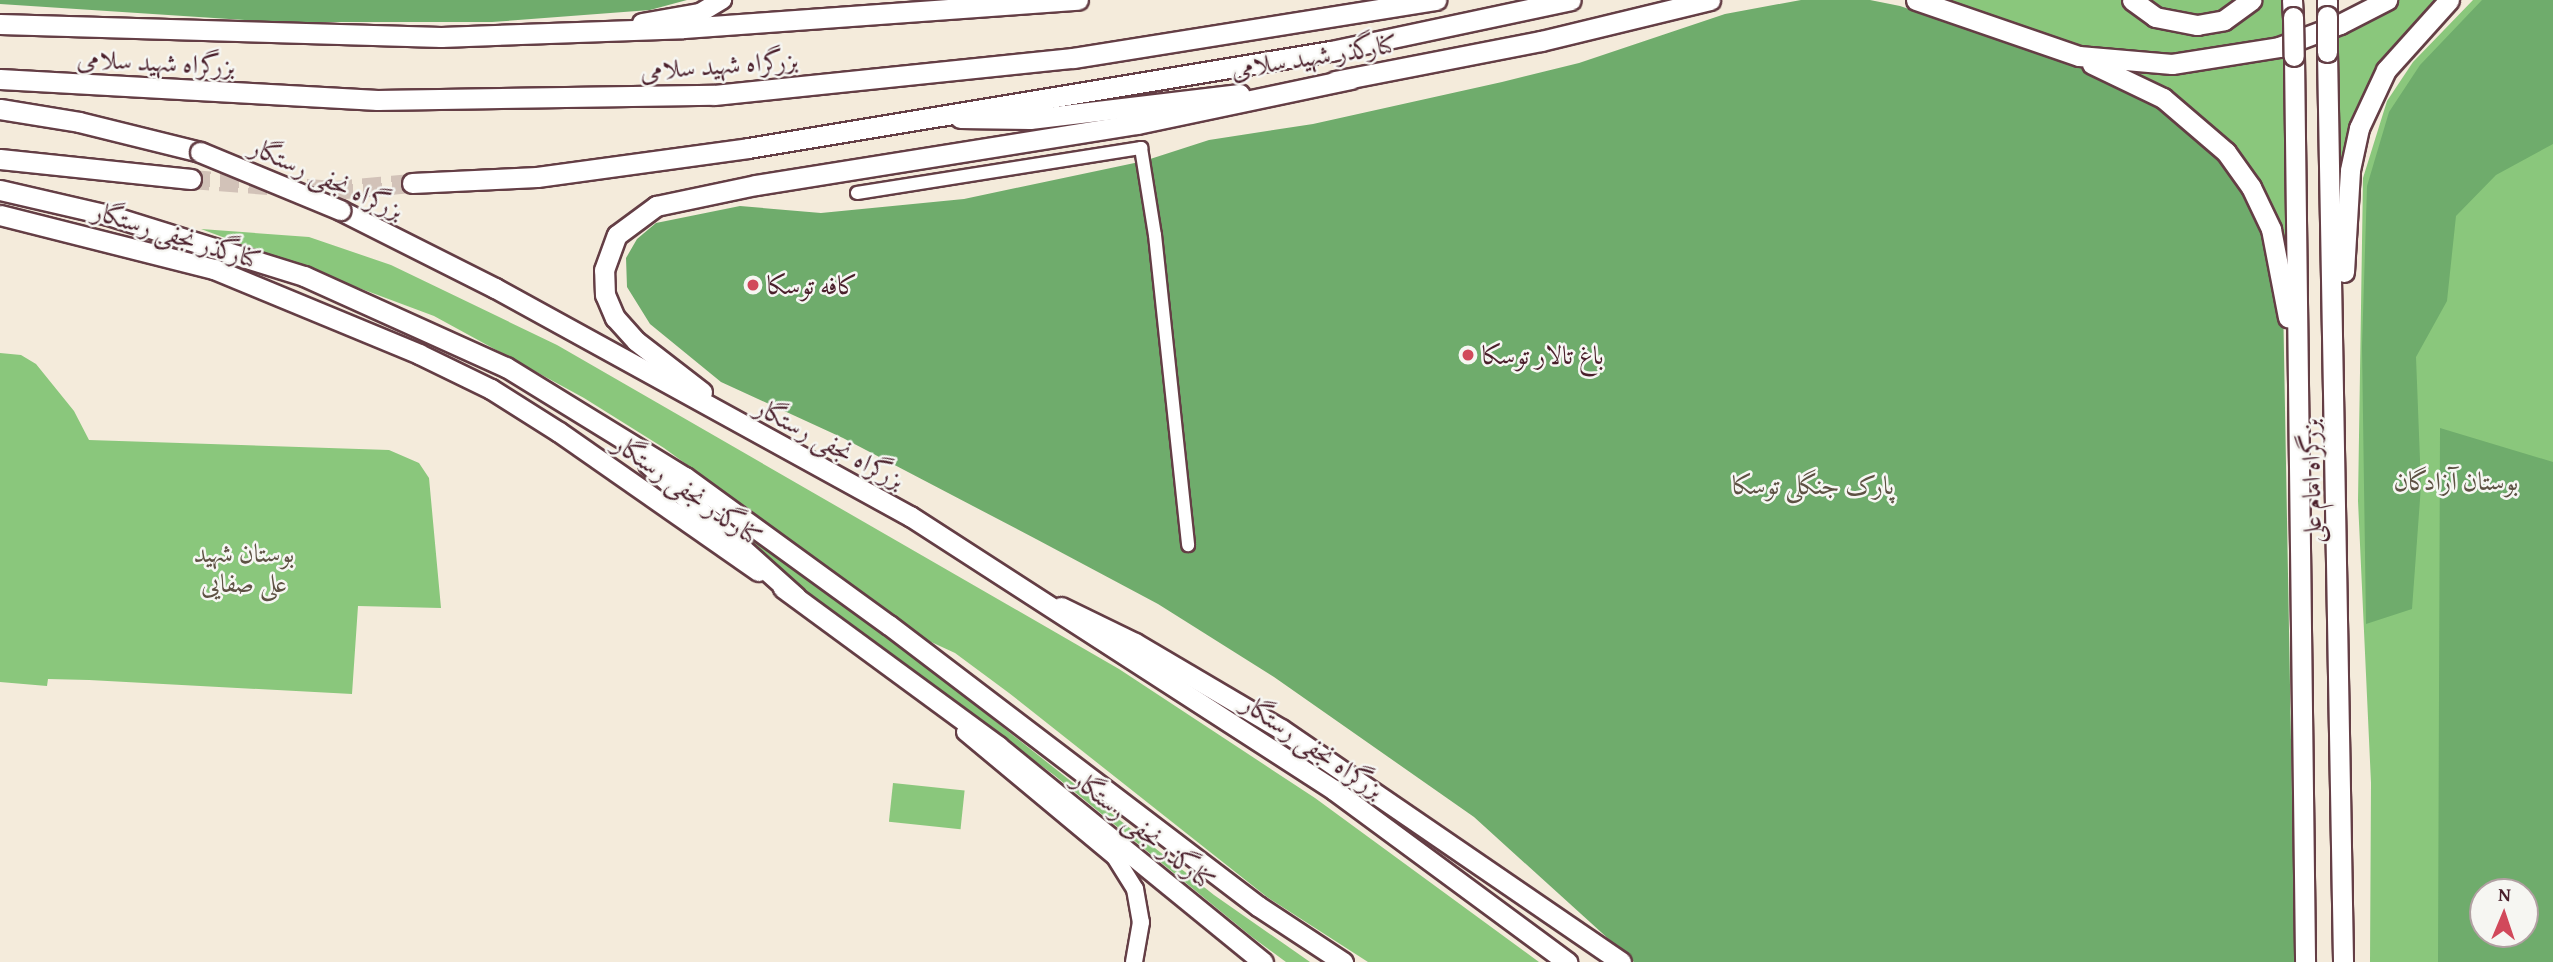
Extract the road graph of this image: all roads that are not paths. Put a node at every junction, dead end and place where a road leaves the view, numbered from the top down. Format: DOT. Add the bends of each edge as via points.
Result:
graph roads {
  1 [pos="722,0"];
  2 [pos="1078,0"];
  3 [pos="1436,0"];
  4 [pos="1571,0"];
  5 [pos="1710,0"];
  6 [pos="1916,0"];
  7 [pos="2132,0"];
  8 [pos="2252,0"];
  9 [pos="2387,0"];
  10 [pos="2449,0"];
  11 [pos="2292,8"];
  12 [pos="2327,8"];
  13 [pos="0,24"];
  14 [pos="586,32"];
  15 [pos="2080,56"];
  16 [pos="0,79"];
  17 [pos="1351,79"];
  18 [pos="0,109"];
  19 [pos="920,118"];
  20 [pos="0,159"];
  21 [pos="191,179"];
  22 [pos="412,183"];
  23 [pos="0,190"];
  24 [pos="857,193"];
  25 [pos="0,215"];
  26 [pos="2335,371"];
  27 [pos="2297,372"];
  28 [pos="739,425"];
  29 [pos="617,434"];
  30 [pos="1188,545"];
  31 [pos="796,597"];
  32 [pos="1042,598"];
  33 [pos="852,639"];
  34 [pos="1134,962"];
  35 [pos="1263,962"];
  36 [pos="1343,962"];
  37 [pos="1567,962"];
  38 [pos="1620,962"];
  39 [pos="2305,962"];
  40 [pos="2343,962"];
  1 -- 14 [label="main road" via="700,13"];
  2 -- 14 [label="main road" via="1022,8"];
  3 -- 16 [label="main road, بزرگراه شهید سلامی" via="1073,58 714,95 377,100"];
  4 -- 19 [label="main road" via="1331,51"];
  5 -- 17 [label="main road, کنارگذر شهید سلامی" via="1541,41"];
  6 -- 15 [label="main road"];
  7 -- 8 [label="main road" via="2162,19 2197,25 2224,20"];
  9 -- 15 [label="main road" via="2340,24 2250,54 2172,64"];
  10 -- 26 [label="main road" via="2386,70 2359,128 2350,170"];
  11 -- 27 [label="main road, بزرگراه امام علی, bridge"];
  12 -- 26 [label="main road, بزرگراه امام علی, bridge"];
  13 -- 14 [label="main road" via="441,37"];
  15 -- 27 [label="main road" via="2190,117 2239,169 2274,237"];
  17 -- 19 [label="main road, کنارگذر شهید سلامی" via="1109,112 1030,119"];
  17 -- 28 [label="main road" via="1085,134 756,185 656,206 635,217 617,234 604,270 605,295 615,318 659,362"];
  18 -- 28 [label="main road, بزرگراه نجفی رستگار, bridge" via="79,122 200,152 340,209 495,288"];
  19 -- 22 [label="main road" via="537,177"];
  20 -- 21 [label="main road"];
  23 -- 29 [label="main road" via="108,215 304,276 506,367"];
  24 -- 30 [label="street" via="1141,148 1155,235"];
  25 -- 31 [label="main road, کنارگذر نجفی رستگار" via="214,269 419,354 491,389 559,432"];
  26 -- 40 [label="main road, بزرگراه امام علی"];
  27 -- 39 [label="main road, بزرگراه امام علی"];
  28 -- 32 [label="main road, بزرگراه نجفی رستگار" via="910,516"];
  29 -- 31 [label="main road"];
  29 -- 36 [label="main road" via="813,569 1238,891"];
  31 -- 33 [label="main road, کنارگذر نجفی رستگار"];
  32 -- 37 [label="main road, بزرگراه نجفی رستگار" via="1334,790"];
  32 -- 38 [label="main road" via="1135,643 1281,729"];
  33 -- 34 [label="street" via="1115,857 1137,900 1141,922"];
  33 -- 35 [label="main road, کنارگذر نجفی رستگار" via="1095,822"];
}
